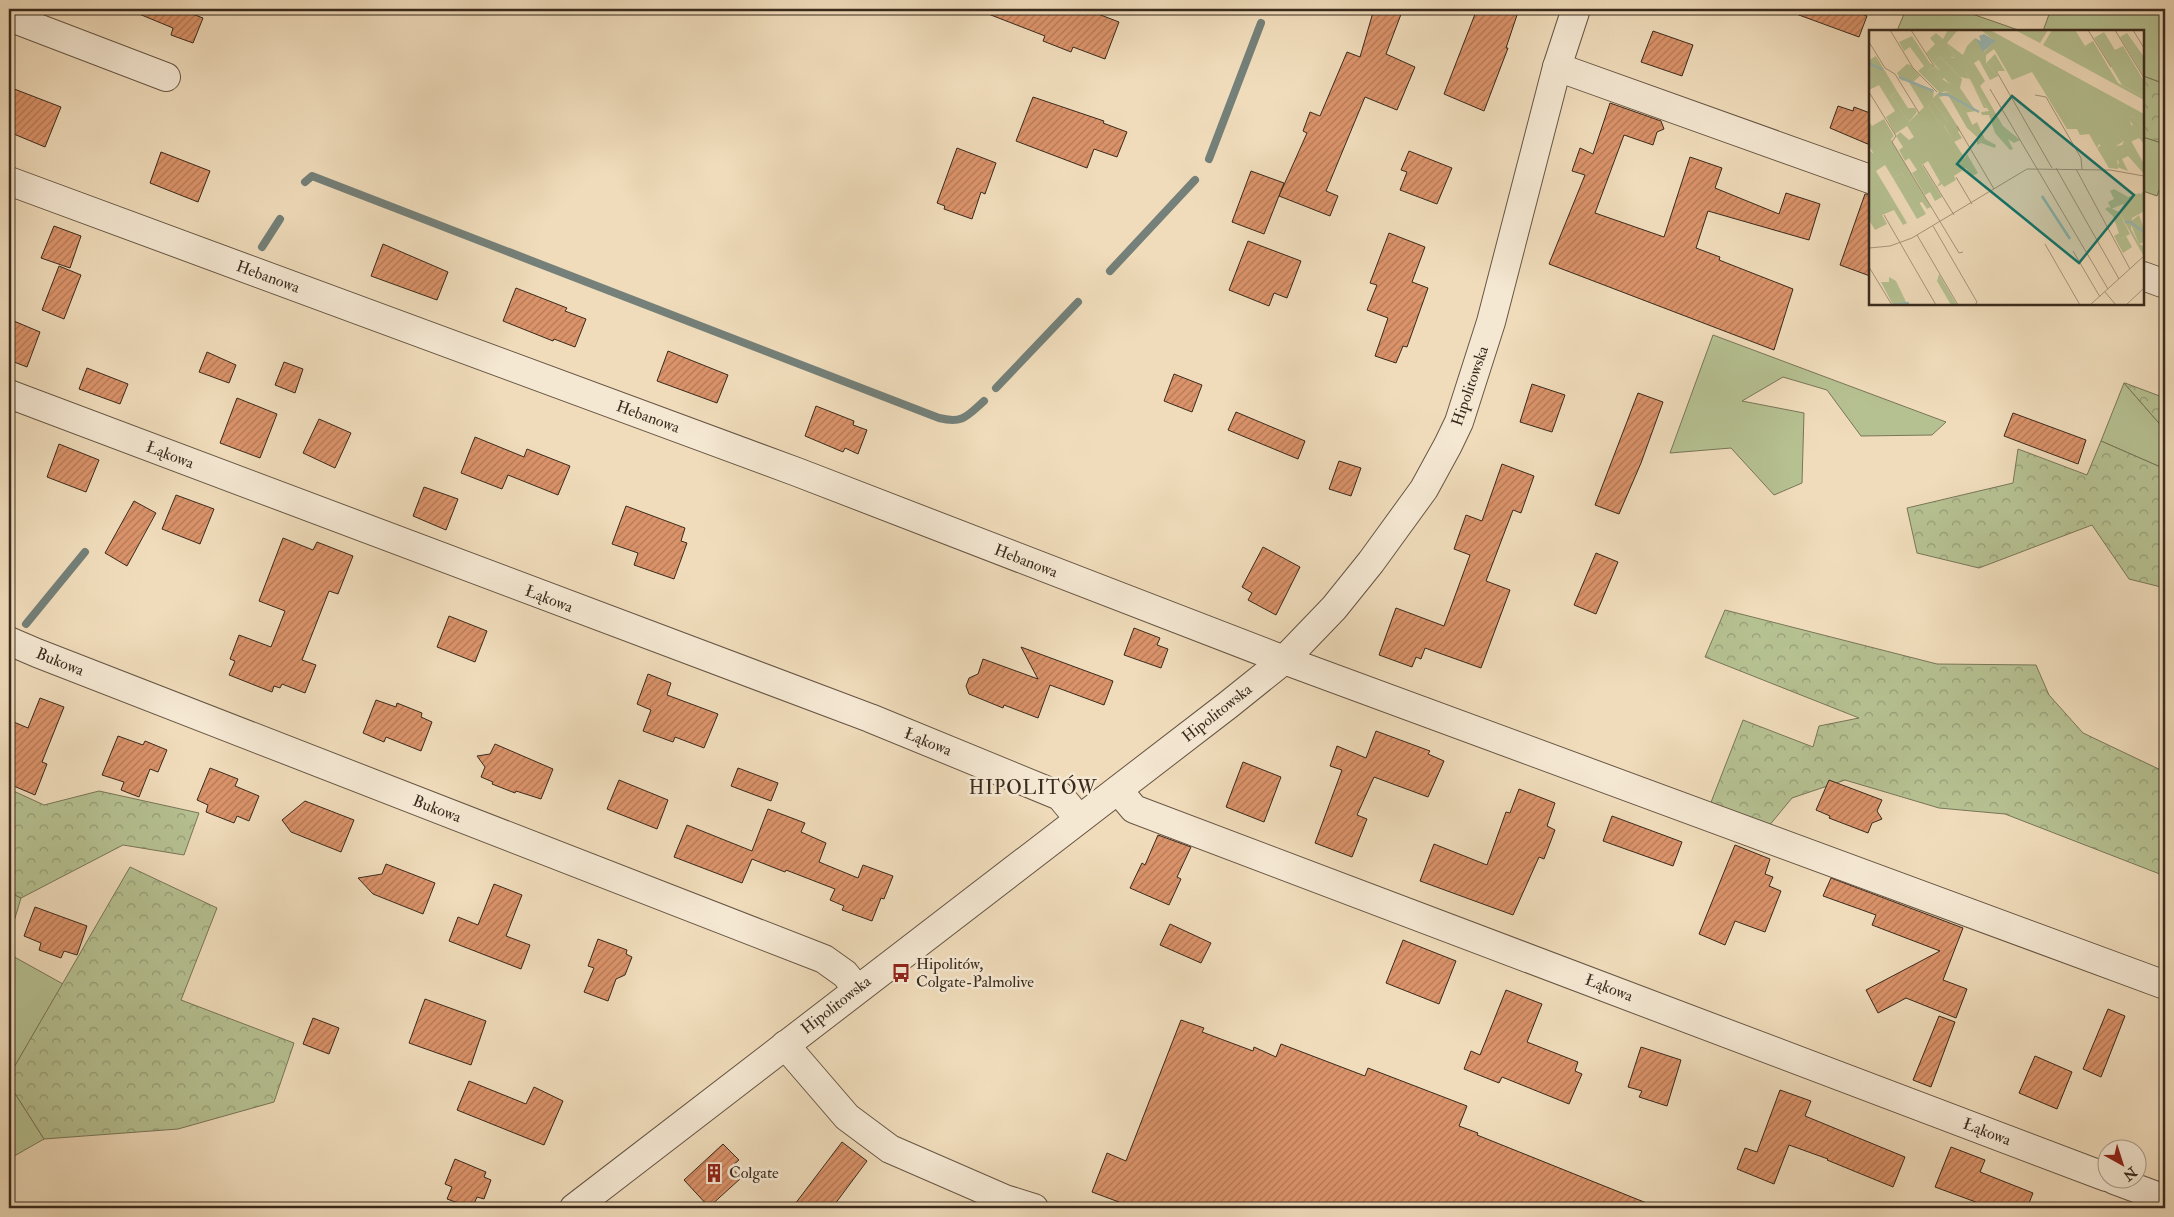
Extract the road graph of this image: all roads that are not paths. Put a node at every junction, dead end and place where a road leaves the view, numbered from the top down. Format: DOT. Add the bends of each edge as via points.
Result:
graph roads {
  1 [pos="1576,9"];
  2 [pos="9,16"];
  3 [pos="1557,67"];
  4 [pos="166,77"];
  5 [pos="1869,179"];
  6 [pos="9,181"];
  7 [pos="2144,276"];
  8 [pos="2165,284"];
  9 [pos="9,394"];
  10 [pos="9,640"];
  11 [pos="1284,660"];
  12 [pos="1118,790"];
  13 [pos="1079,819"];
  14 [pos="2165,985"];
  15 [pos="857,989"];
  16 [pos="785,1045"];
  17 [pos="2096,1173"];
  18 [pos="2141,1190"];
  19 [pos="2165,1199"];
  20 [pos="574,1208"];
  21 [pos="1034,1208"];
  1 -- 3 [label="street, Hipolitowska"];
  2 -- 4 [label="street"];
  3 -- 5 [label="street"];
  3 -- 11 [label="street, Hipolitowska" via="1491,322 1455,430 1424,489 1371,562 1334,608"];
  6 -- 11 [label="street, Hebanowa" via="798,472"];
  7 -- 8 [label="street"];
  9 -- 13 [label="street, Łąkowa" via="870,718 1060,796"];
  10 -- 15 [label="street, Bukowa" via="824,959 845,974"];
  11 -- 12 [label="street, Hipolitowska"];
  11 -- 14 [label="street, Hebanowa"];
  12 -- 13 [label="street, Hipolitowska"];
  12 -- 17 [label="street, Łąkowa" via="1134,809"];
  13 -- 15 [label="street, Hipolitowska"];
  15 -- 16 [label="street, Hipolitowska"];
  16 -- 20 [label="street, Hipolitowska"];
  16 -- 21 [label="street" via="847,1117 890,1149 1005,1199"];
  18 -- 19 [label="street"];
}
